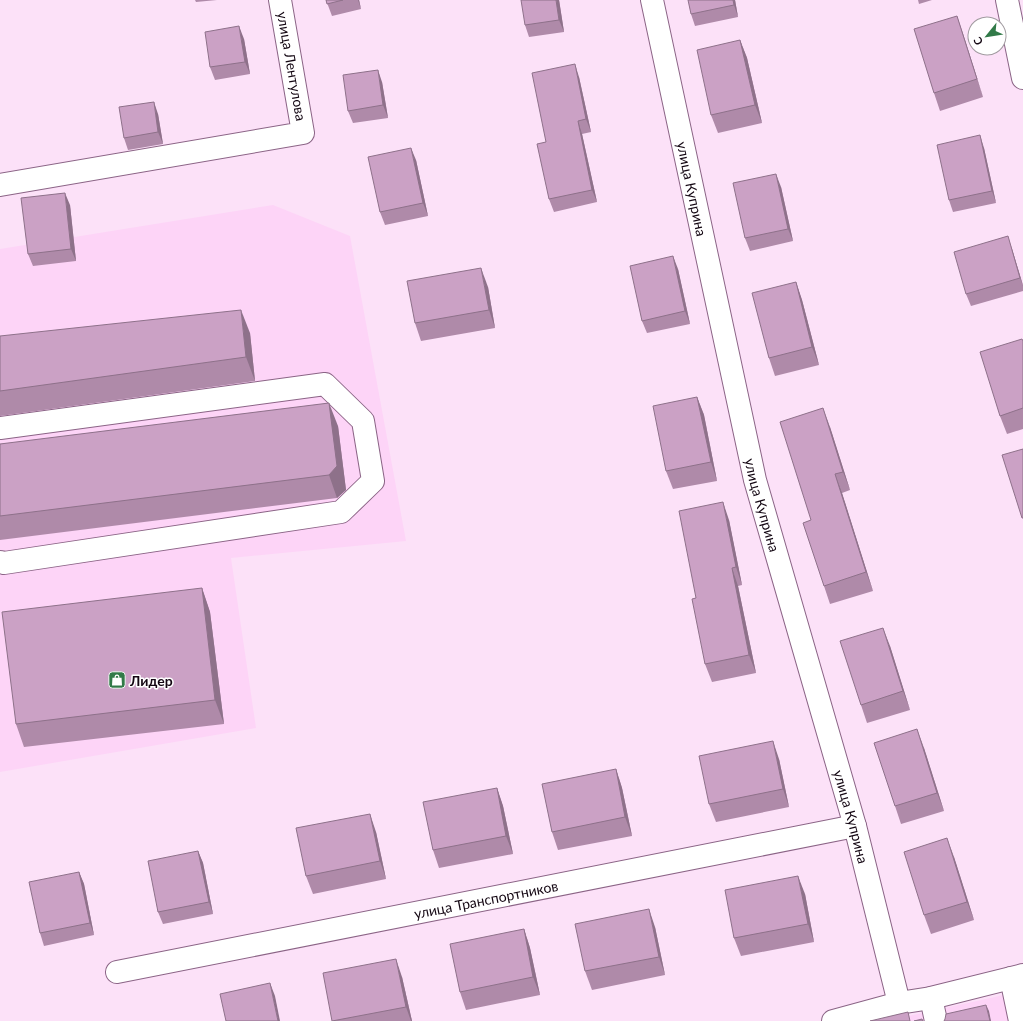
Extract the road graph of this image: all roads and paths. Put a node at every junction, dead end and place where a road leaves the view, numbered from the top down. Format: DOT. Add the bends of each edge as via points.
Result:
graph roads {
  1 [pos="280,0"];
  2 [pos="652,0"];
  3 [pos="1007,0"];
  4 [pos="1023,78"];
  5 [pos="0,185"];
  6 [pos="0,428"];
  7 [pos="0,562"];
  8 [pos="855,826"];
  9 [pos="117,972"];
  10 [pos="1017,977"];
  11 [pos="931,998"];
  12 [pos="899,1003"];
  13 [pos="845,1019"];
  14 [pos="936,1021"];
  15 [pos="1020,1021"];
  1 -- 5 [label="street, улица Лентулова" via="304,133"];
  2 -- 8 [label="street, улица Куприна" via="755,480"];
  3 -- 4 [label="street"];
  6 -- 7 [label="street" via="325,384 363,421 373,481 341,512"];
  8 -- 9 [label="street, улица Транспортников"];
  8 -- 12 [label="street, улица Куприна"];
  10 -- 11 [label="street"];
  10 -- 15 [label="street"];
  11 -- 12 [label="street"];
  11 -- 14 [label="street"];
  12 -- 13 [label="street"];
}
